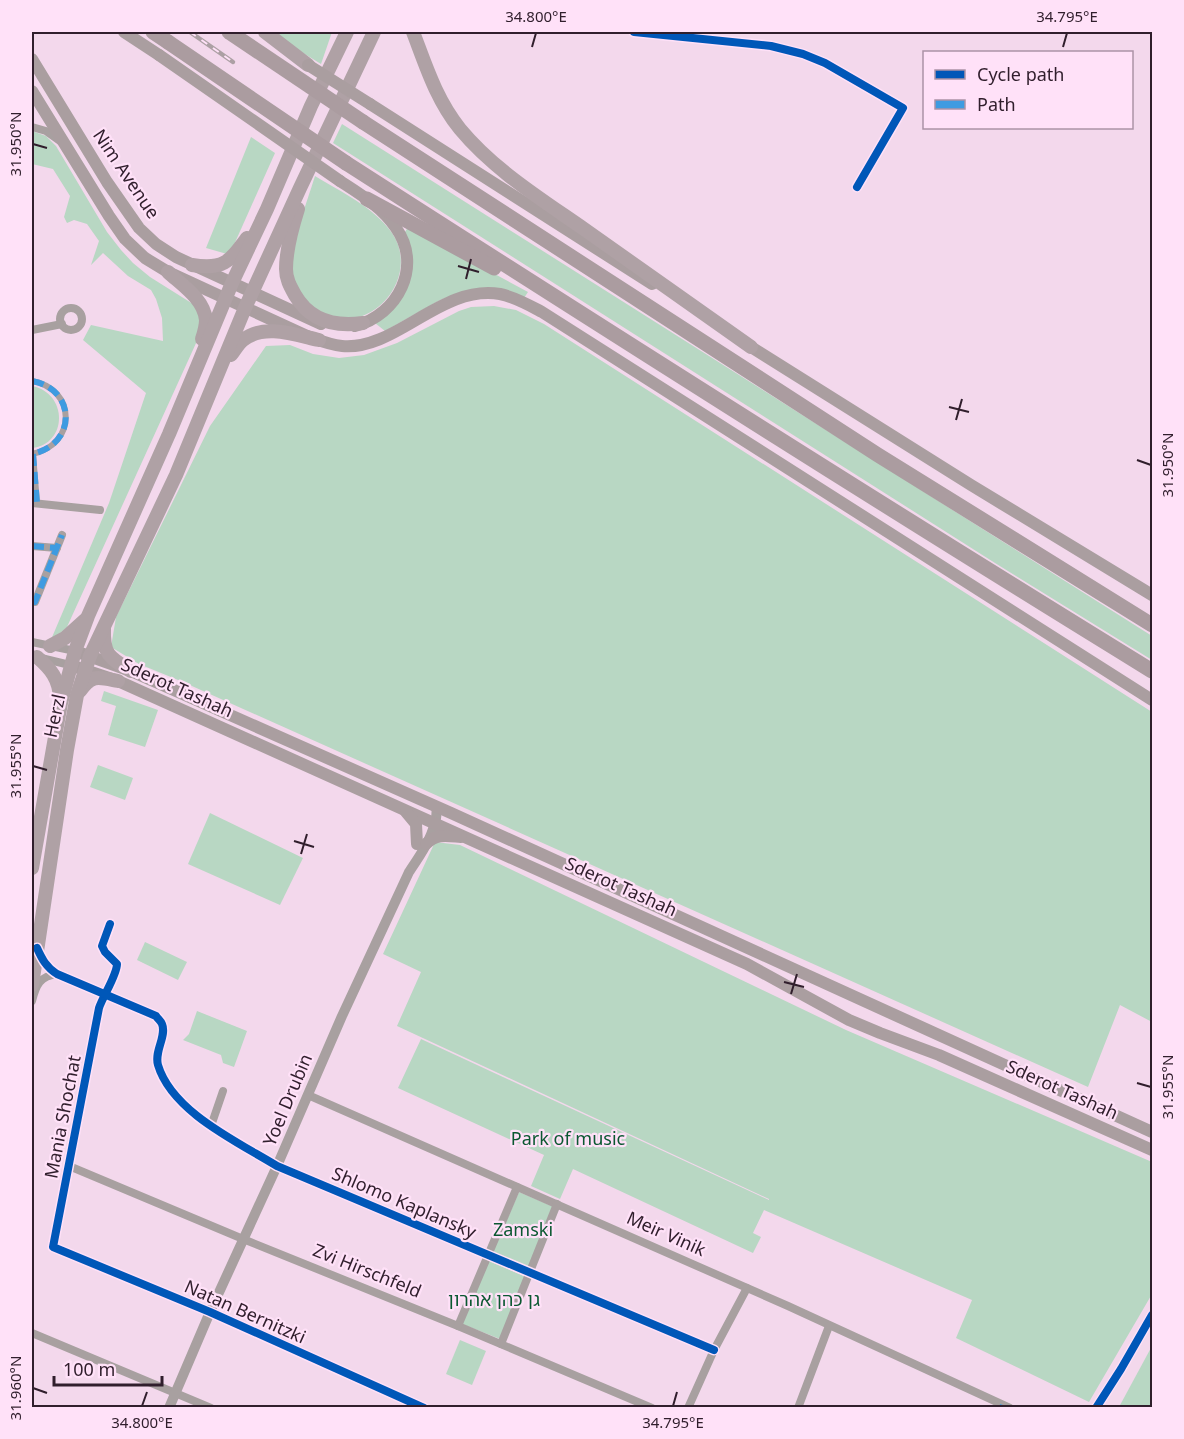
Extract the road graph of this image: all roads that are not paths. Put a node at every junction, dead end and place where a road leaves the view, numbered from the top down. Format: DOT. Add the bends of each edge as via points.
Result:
graph roads {
  1 [pos="124,32"];
  2 [pos="153,32"];
  3 [pos="229,32"];
  4 [pos="256,32"];
  5 [pos="265,32"];
  6 [pos="337,32"];
  7 [pos="347,32"];
  8 [pos="374,32"];
  9 [pos="413,32"];
  10 [pos="634,32"];
  11 [pos="32,59"];
  12 [pos="308,65"];
  13 [pos="32,91"];
  14 [pos="311,106"];
  15 [pos="32,127"];
  16 [pos="65,145"];
  17 [pos="315,156"];
  18 [pos="857,187"];
  19 [pos="368,199"];
  20 [pos="267,209"];
  21 [pos="192,265"];
  22 [pos="168,272"];
  23 [pos="232,284"];
  24 [pos="252,293"];
  25 [pos="226,299"];
  26 [pos="245,308"];
  27 [pos="591,320"];
  28 [pos="62,324"];
  29 [pos="363,324"];
  30 [pos="32,330"];
  31 [pos="319,340"];
  32 [pos="751,347"];
  33 [pos="32,381"];
  34 [pos="214,383"];
  35 [pos="187,390"];
  36 [pos="32,454"];
  37 [pos="34,503"];
  38 [pos="100,510"];
  39 [pos="62,535"];
  40 [pos="32,546"];
  41 [pos="57,548"];
  42 [pos="1075,577"];
  43 [pos="1002,579"];
  44 [pos="1152,595"];
  45 [pos="32,601"];
  46 [pos="88,616"];
  47 [pos="1152,619"];
  48 [pos="1152,625"];
  49 [pos="104,627"];
  50 [pos="32,642"];
  51 [pos="50,646"];
  52 [pos="75,651"];
  53 [pos="34,656"];
  54 [pos="88,662"];
  55 [pos="70,665"];
  56 [pos="131,671"];
  57 [pos="1152,671"];
  58 [pos="1152,680"];
  59 [pos="118,681"];
  60 [pos="77,695"];
  61 [pos="1152,700"];
  62 [pos="61,703"];
  63 [pos="398,806"];
  64 [pos="437,807"];
  65 [pos="431,821"];
  66 [pos="469,838"];
  67 [pos="421,844"];
  68 [pos="32,868"];
  69 [pos="110,924"];
  70 [pos="37,948"];
  71 [pos="57,974"];
  72 [pos="32,985"];
  73 [pos="104,994"];
  74 [pos="32,1001"];
  75 [pos="223,1091"];
  76 [pos="308,1095"];
  77 [pos="211,1126"];
  78 [pos="1152,1132"];
  79 [pos="1152,1150"];
  80 [pos="69,1166"];
  81 [pos="278,1166"];
  82 [pos="517,1187"];
  83 [pos="557,1204"];
  84 [pos="243,1239"];
  85 [pos="53,1247"];
  86 [pos="488,1255"];
  87 [pos="531,1273"];
  88 [pos="747,1288"];
  89 [pos="210,1312"];
  90 [pos="1152,1315"];
  91 [pos="458,1326"];
  92 [pos="829,1326"];
  93 [pos="32,1333"];
  94 [pos="501,1344"];
  95 [pos="714,1350"];
  96 [pos="1121,1369"];
  97 [pos="176,1392"];
  98 [pos="169,1407"];
  99 [pos="211,1407"];
  100 [pos="424,1407"];
  101 [pos="652,1407"];
  102 [pos="687,1407"];
  103 [pos="798,1407"];
  104 [pos="1005,1407"];
  105 [pos="1096,1407"];
  106 [pos="1103,1407"];
  1 -- 19 [label="main road, bridge"];
  2 -- 27 [label="highway, bridge" via="346,163"];
  3 -- 42 [label="highway, bridge" via="878,455"];
  4 -- 12 [label="main road"];
  5 -- 12 [label="main road"];
  6 -- 14 [label="main road"];
  7 -- 14 [label="main road"];
  8 -- 17 [label="main road"];
  9 -- 32 [label="main road" via="434,89 460,129 485,154 548,204"];
  10 -- 18 [label="street" via="771,46 803,54 903,108"];
  11 -- 21 [label="main road, Nim Avenue" via="139,228 163,249"];
  12 -- 32 [label="main road, bridge"];
  13 -- 16 [label="main road, Nim Avenue"];
  14 -- 20 [label="main road"];
  15 -- 16 [label="street" via="46,131"];
  16 -- 22 [label="main road, Nim Avenue" via="125,239"];
  17 -- 24 [label="main road"];
  17 -- 29 [label="main road" via="290,239 287,281 299,302 319,318 343,325"];
  19 -- 27 [label="highway"];
  19 -- 29 [label="main road" via="397,228 407,264 395,300 379,316"];
  20 -- 21 [label="main road" via="230,259 215,266"];
  20 -- 23 [label="main road"];
  21 -- 23 [label="main road, Nim Avenue"];
  22 -- 25 [label="main road, Nim Avenue"];
  22 -- 35 [label="main road" via="200,304 206,319"];
  23 -- 24 [label="main road, Nim Avenue"];
  23 -- 25 [label="main road"];
  24 -- 26 [label="main road"];
  24 -- 29 [label="main road, Nim Avenue" via="320,324"];
  25 -- 26 [label="main road, Nim Avenue"];
  25 -- 35 [label="main road"];
  26 -- 31 [label="main road, Nim Avenue"];
  26 -- 34 [label="main road"];
  27 -- 43 [label="highway"];
  28 -- 30 [label="street"];
  31 -- 34 [label="main road" via="282,332 249,336 230,356"];
  31 -- 61 [label="main road, Nim Avenue" via="342,346 367,342 470,295 502,294 522,302"];
  32 -- 44 [label="main road"];
  33 -- 36 [label="street" via="55,391 66,412 61,435 54,444"];
  34 -- 49 [label="main road, Herzl" via="176,475"];
  35 -- 46 [label="main road, Herzl"];
  36 -- 37 [label="street"];
  37 -- 38 [label="street"];
  39 -- 41 [label="street"];
  40 -- 41 [label="street"];
  41 -- 45 [label="street" via="35,602"];
  42 -- 47 [label="highway"];
  42 -- 48 [label="highway"];
  43 -- 57 [label="highway"];
  43 -- 58 [label="highway"];
  46 -- 51 [label="main road" via="65,638"];
  46 -- 52 [label="main road, Herzl"];
  49 -- 54 [label="main road, Herzl"];
  49 -- 56 [label="main road" via="105,651"];
  50 -- 51 [label="street"];
  51 -- 52 [label="street"];
  52 -- 54 [label="main road, Sderot Tashah"];
  52 -- 55 [label="main road, Herzl"];
  53 -- 55 [label="street"];
  53 -- 62 [label="main road" via="49,667 59,685"];
  54 -- 55 [label="main road, Sderot Tashah"];
  54 -- 56 [label="main road, Sderot Tashah"];
  54 -- 59 [label="main road, Sderot Tashah"];
  54 -- 60 [label="main road, Herzl"];
  55 -- 62 [label="main road, Herzl"];
  56 -- 64 [label="main road, Sderot Tashah"];
  59 -- 60 [label="main road" via="90,679"];
  59 -- 63 [label="main road, Sderot Tashah"];
  60 -- 70 [label="main road, Herzl"];
  62 -- 68 [label="main road, Herzl"];
  63 -- 65 [label="main road, Sderot Tashah"];
  63 -- 67 [label="main road" via="416,824"];
  64 -- 65 [label="street, Yoel Drubin"];
  64 -- 78 [label="main road, Sderot Tashah"];
  65 -- 66 [label="main road, Sderot Tashah"];
  65 -- 67 [label="street, Yoel Drubin"];
  66 -- 67 [label="main road" via="438,836"];
  66 -- 79 [label="main road, Sderot Tashah" via="747,964 849,1020 939,1055"];
  67 -- 76 [label="street, Yoel Drubin"];
  69 -- 73 [label="street, Mania Shochat" via="102,946 117,964 117,970"];
  70 -- 71 [label="street" via="48,968"];
  70 -- 72 [label="main road, Herzl"];
  71 -- 73 [label="street"];
  71 -- 74 [label="street" via="41,980"];
  73 -- 77 [label="street, Shlomo Kaplansky" via="156,1016 163,1024 156,1054 166,1084"];
  73 -- 80 [label="street, Mania Shochat"];
  75 -- 77 [label="street"];
  76 -- 81 [label="street, Yoel Drubin"];
  76 -- 82 [label="street, Meir Vinik"];
  77 -- 81 [label="street, Shlomo Kaplansky"];
  80 -- 84 [label="street, Zvi Hirschfeld"];
  80 -- 85 [label="street, Mania Shochat"];
  81 -- 84 [label="street, Yoel Drubin"];
  81 -- 86 [label="street, Shlomo Kaplansky"];
  82 -- 83 [label="street, Meir Vinik"];
  82 -- 86 [label="street"];
  83 -- 87 [label="street"];
  83 -- 88 [label="street, Meir Vinik"];
  84 -- 89 [label="street, Yoel Drubin"];
  84 -- 91 [label="street, Zvi Hirschfeld"];
  85 -- 89 [label="street, Natan Bernitzki"];
  86 -- 87 [label="street, Shlomo Kaplansky"];
  86 -- 91 [label="street"];
  87 -- 94 [label="street"];
  87 -- 95 [label="street, Shlomo Kaplansky"];
  88 -- 92 [label="street, Meir Vinik"];
  88 -- 95 [label="street"];
  89 -- 97 [label="street, Yoel Drubin"];
  89 -- 100 [label="street, Natan Bernitzki"];
  90 -- 96 [label="street"];
  91 -- 94 [label="street, Zvi Hirschfeld"];
  92 -- 103 [label="street"];
  92 -- 104 [label="street, Meir Vinik"];
  93 -- 97 [label="street"];
  94 -- 101 [label="street, Zvi Hirschfeld"];
  95 -- 102 [label="street"];
  96 -- 105 [label="street"];
  96 -- 106 [label="street"];
  97 -- 98 [label="street, Yoel Drubin"];
  97 -- 99 [label="street"];
}
